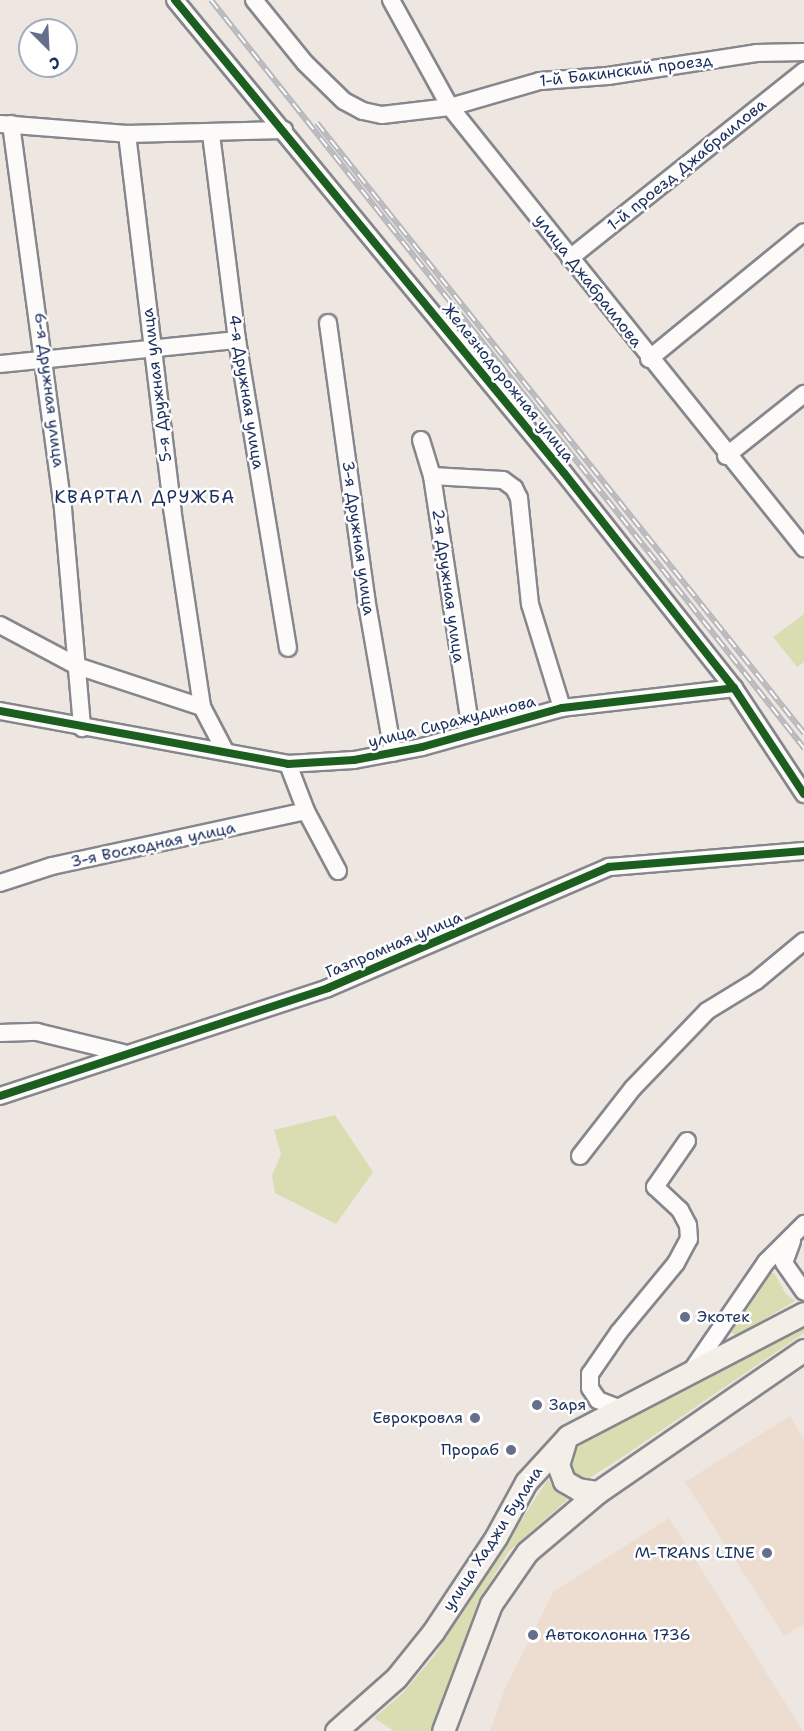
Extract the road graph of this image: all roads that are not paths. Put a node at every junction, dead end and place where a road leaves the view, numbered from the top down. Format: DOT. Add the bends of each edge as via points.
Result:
graph roads {
  1 [pos="175,0"];
  2 [pos="254,0"];
  3 [pos="391,0"];
  4 [pos="804,52"];
  5 [pos="804,71"];
  6 [pos="450,107"];
  7 [pos="6,124"];
  8 [pos="284,130"];
  9 [pos="127,134"];
  10 [pos="211,134"];
  11 [pos="804,232"];
  12 [pos="570,258"];
  13 [pos="328,323"];
  14 [pos="237,340"];
  15 [pos="153,351"];
  16 [pos="46,358"];
  17 [pos="649,359"];
  18 [pos="0,364"];
  19 [pos="804,394"];
  20 [pos="421,440"];
  21 [pos="726,456"];
  22 [pos="432,476"];
  23 [pos="804,548"];
  24 [pos="0,625"];
  25 [pos="288,648"];
  26 [pos="77,666"];
  27 [pos="734,687"];
  28 [pos="202,707"];
  29 [pos="562,708"];
  30 [pos="0,711"];
  31 [pos="82,728"];
  32 [pos="471,732"];
  33 [pos="225,751"];
  34 [pos="393,753"];
  35 [pos="288,764"];
  36 [pos="804,794"];
  37 [pos="306,811"];
  38 [pos="804,851"];
  39 [pos="338,871"];
  40 [pos="0,883"];
  41 [pos="804,941"];
  42 [pos="0,1033"];
  43 [pos="123,1053"];
  44 [pos="0,1096"];
  45 [pos="687,1141"];
  46 [pos="580,1156"];
  47 [pos="804,1224"];
  48 [pos="804,1292"];
  49 [pos="804,1313"];
  50 [pos="800,1354"];
  51 [pos="688,1375"];
  52 [pos="621,1409"];
  53 [pos="568,1436"];
  54 [pos="598,1492"];
  55 [pos="336,1731"];
  56 [pos="342,1731"];
  57 [pos="365,1731"];
  58 [pos="443,1731"];
  1 -- 8 [label="street, Железнодорожная улица"];
  2 -- 6 [label="street, 1-й Бакинский проезд" via="305,63 344,101 382,115"];
  3 -- 6 [label="street, улица Джабраилова"];
  4 -- 6 [label="street, 1-й Бакинский проезд" via="756,53 608,76 540,81"];
  5 -- 12 [label="street, 1-й проезд Джабраилова"];
  6 -- 12 [label="street, улица Джабраилова"];
  7 -- 9 [label="street"];
  7 -- 16 [label="street, 6-я Дружная улица"];
  8 -- 10 [label="street"];
  8 -- 27 [label="street, Железнодорожная улица"];
  9 -- 10 [label="street"];
  9 -- 15 [label="street, 5-я Дружная улица"];
  10 -- 14 [label="street, 4-я Дружная улица"];
  11 -- 17 [label="street"];
  12 -- 17 [label="street, улица Джабраилова"];
  13 -- 34 [label="street, 3-я Дружная улица"];
  14 -- 15 [label="street"];
  14 -- 25 [label="street, 4-я Дружная улица"];
  15 -- 16 [label="street"];
  15 -- 28 [label="street, 5-я Дружная улица"];
  16 -- 18 [label="street"];
  16 -- 26 [label="street, 6-я Дружная улица"];
  17 -- 21 [label="street, улица Джабраилова"];
  19 -- 21 [label="street"];
  20 -- 22 [label="street, 2-я Дружная улица"];
  21 -- 23 [label="street, улица Джабраилова"];
  22 -- 29 [label="street" via="503,480 514,488 519,498 530,604"];
  22 -- 32 [label="street, 2-я Дружная улица"];
  24 -- 26 [label="street"];
  26 -- 28 [label="street"];
  26 -- 31 [label="street, 6-я Дружная улица"];
  27 -- 29 [label="street, улица Сиражудинова"];
  27 -- 36 [label="street, Железнодорожная улица"];
  28 -- 33 [label="street, 5-я Дружная улица"];
  29 -- 32 [label="street, улица Сиражудинова"];
  30 -- 31 [label="street, улица Сиражудинова"];
  31 -- 33 [label="street, улица Сиражудинова"];
  32 -- 34 [label="street, улица Сиражудинова"];
  33 -- 35 [label="street, улица Сиражудинова"];
  34 -- 35 [label="street, улица Сиражудинова"];
  35 -- 37 [label="street"];
  37 -- 39 [label="street"];
  37 -- 40 [label="street, 3-я Восходная улица" via="52,866"];
  38 -- 43 [label="street, Газпромная улица" via="609,867 328,988"];
  41 -- 46 [label="street" via="756,981 707,1011 633,1088"];
  42 -- 43 [label="street" via="37,1032"];
  43 -- 44 [label="street, Газпромная улица"];
  45 -- 52 [label="street" via="655,1187 680,1210 688,1225 689,1239 676,1263 590,1374 590,1388 598,1400"];
  47 -- 48 [label="street" via="789,1245 784,1263"];
  47 -- 51 [label="street" via="766,1262"];
  49 -- 51 [label="main road, улица Хаджи Булача"];
  50 -- 54 [label="main road, улица Хаджи Булача"];
  51 -- 52 [label="main road, улица Хаджи Булача"];
  52 -- 53 [label="main road, улица Хаджи Булача"];
  53 -- 54 [label="main road" via="558,1455 564,1481 578,1489"];
  53 -- 55 [label="main road, улица Хаджи Булача" via="526,1482 496,1537 433,1632 396,1678"];
  54 -- 58 [label="main road, улица Хаджи Булача" via="527,1552 491,1604"];
  56 -- 57 [label="main road"];
}
